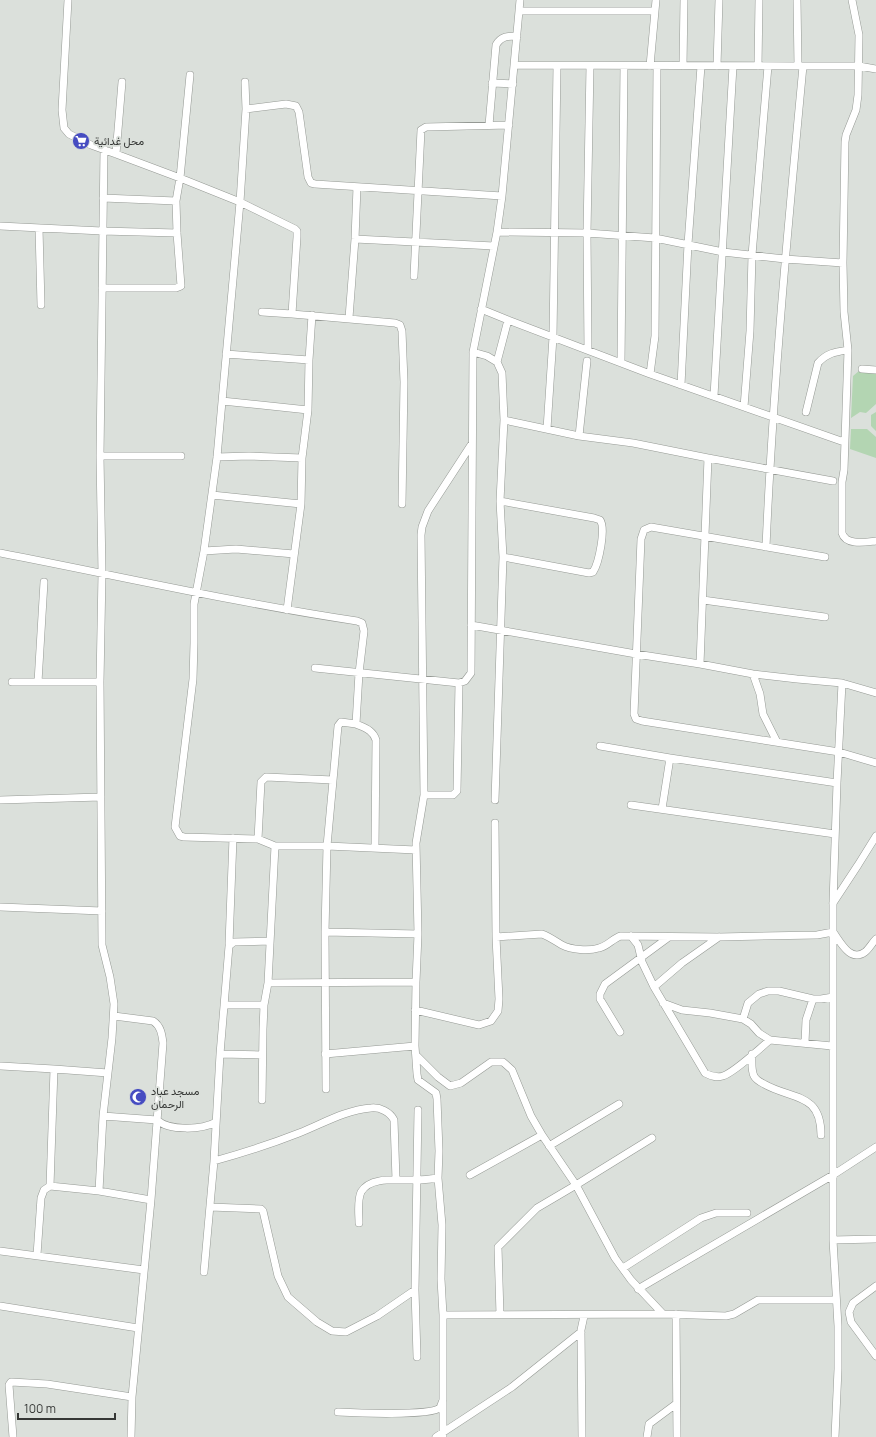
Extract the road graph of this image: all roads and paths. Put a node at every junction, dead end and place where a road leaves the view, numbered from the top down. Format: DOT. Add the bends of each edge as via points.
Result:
graph roads {
  1 [pos="68,0"];
  2 [pos="520,0"];
  3 [pos="656,0"];
  4 [pos="684,0"];
  5 [pos="719,0"];
  6 [pos="759,0"];
  7 [pos="797,0"];
  8 [pos="852,0"];
  9 [pos="519,11"];
  10 [pos="654,11"];
  11 [pos="517,36"];
  12 [pos="514,65"];
  13 [pos="557,66"];
  14 [pos="590,66"];
  15 [pos="624,66"];
  16 [pos="654,66"];
  17 [pos="683,66"];
  18 [pos="701,66"];
  19 [pos="717,66"];
  20 [pos="733,66"];
  21 [pos="758,66"];
  22 [pos="768,66"];
  23 [pos="801,66"];
  24 [pos="859,66"];
  25 [pos="876,69"];
  26 [pos="190,75"];
  27 [pos="122,82"];
  28 [pos="245,82"];
  29 [pos="492,83"];
  30 [pos="513,84"];
  31 [pos="246,109"];
  32 [pos="509,124"];
  33 [pos="489,125"];
  34 [pos="104,149"];
  35 [pos="116,154"];
  36 [pos="180,178"];
  37 [pos="357,187"];
  38 [pos="418,190"];
  39 [pos="502,196"];
  40 [pos="103,198"];
  41 [pos="176,201"];
  42 [pos="240,202"];
  43 [pos="0,226"];
  44 [pos="39,228"];
  45 [pos="102,231"];
  46 [pos="497,232"];
  47 [pos="177,233"];
  48 [pos="554,233"];
  49 [pos="587,234"];
  50 [pos="622,235"];
  51 [pos="655,238"];
  52 [pos="355,239"];
  53 [pos="415,241"];
  54 [pos="688,244"];
  55 [pos="494,246"];
  56 [pos="723,252"];
  57 [pos="752,255"];
  58 [pos="785,259"];
  59 [pos="843,263"];
  60 [pos="414,276"];
  61 [pos="102,288"];
  62 [pos="41,305"];
  63 [pos="481,308"];
  64 [pos="262,312"];
  65 [pos="292,314"];
  66 [pos="312,315"];
  67 [pos="348,318"];
  68 [pos="508,320"];
  69 [pos="553,337"];
  70 [pos="588,350"];
  71 [pos="848,350"];
  72 [pos="472,352"];
  73 [pos="226,354"];
  74 [pos="308,360"];
  75 [pos="587,361"];
  76 [pos="497,362"];
  77 [pos="621,363"];
  78 [pos="862,369"];
  79 [pos="876,370"];
  80 [pos="650,374"];
  81 [pos="681,385"];
  82 [pos="714,396"];
  83 [pos="222,401"];
  84 [pos="744,407"];
  85 [pos="308,410"];
  86 [pos="806,412"];
  87 [pos="774,417"];
  88 [pos="504,420"];
  89 [pos="547,429"];
  90 [pos="579,436"];
  91 [pos="844,442"];
  92 [pos="471,445"];
  93 [pos="100,456"];
  94 [pos="181,456"];
  95 [pos="217,457"];
  96 [pos="302,458"];
  97 [pos="708,458"];
  98 [pos="769,469"];
  99 [pos="833,481"];
  100 [pos="212,495"];
  101 [pos="500,501"];
  102 [pos="301,504"];
  103 [pos="402,504"];
  104 [pos="705,536"];
  105 [pos="876,542"];
  106 [pos="766,547"];
  107 [pos="204,551"];
  108 [pos="0,553"];
  109 [pos="294,554"];
  110 [pos="503,557"];
  111 [pos="825,557"];
  112 [pos="102,573"];
  113 [pos="44,582"];
  114 [pos="196,593"];
  115 [pos="703,600"];
  116 [pos="287,610"];
  117 [pos="824,617"];
  118 [pos="471,625"];
  119 [pos="500,630"];
  120 [pos="636,654"];
  121 [pos="700,664"];
  122 [pos="315,668"];
  123 [pos="359,673"];
  124 [pos="753,674"];
  125 [pos="422,678"];
  126 [pos="12,682"];
  127 [pos="38,682"];
  128 [pos="100,682"];
  129 [pos="459,683"];
  130 [pos="842,683"];
  131 [pos="876,693"];
  132 [pos="356,724"];
  133 [pos="777,742"];
  134 [pos="600,746"];
  135 [pos="839,752"];
  136 [pos="670,758"];
  137 [pos="876,763"];
  138 [pos="333,780"];
  139 [pos="837,783"];
  140 [pos="424,795"];
  141 [pos="101,797"];
  142 [pos="0,800"];
  143 [pos="495,800"];
  144 [pos="631,805"];
  145 [pos="662,809"];
  146 [pos="495,824"];
  147 [pos="835,834"];
  148 [pos="876,836"];
  149 [pos="233,838"];
  150 [pos="258,839"];
  151 [pos="275,846"];
  152 [pos="327,846"];
  153 [pos="375,848"];
  154 [pos="416,850"];
  155 [pos="833,903"];
  156 [pos="0,907"];
  157 [pos="102,910"];
  158 [pos="326,932"];
  159 [pos="833,932"];
  160 [pos="418,934"];
  161 [pos="631,936"];
  162 [pos="496,937"];
  163 [pos="669,937"];
  164 [pos="719,937"];
  165 [pos="876,940"];
  166 [pos="270,941"];
  167 [pos="229,944"];
  168 [pos="641,957"];
  169 [pos="268,982"];
  170 [pos="326,982"];
  171 [pos="416,982"];
  172 [pos="654,987"];
  173 [pos="833,997"];
  174 [pos="814,999"];
  175 [pos="663,1003"];
  176 [pos="224,1005"];
  177 [pos="264,1005"];
  178 [pos="415,1010"];
  179 [pos="114,1016"];
  180 [pos="744,1019"];
  181 [pos="620,1032"];
  182 [pos="770,1040"];
  183 [pos="805,1043"];
  184 [pos="415,1046"];
  185 [pos="832,1046"];
  186 [pos="220,1054"];
  187 [pos="325,1054"];
  188 [pos="752,1054"];
  189 [pos="262,1055"];
  190 [pos="416,1055"];
  191 [pos="1,1066"];
  192 [pos="54,1070"];
  193 [pos="108,1073"];
  194 [pos="326,1089"];
  195 [pos="262,1100"];
  196 [pos="619,1104"];
  197 [pos="418,1110"];
  198 [pos="104,1116"];
  199 [pos="157,1120"];
  200 [pos="216,1122"];
  201 [pos="542,1135"];
  202 [pos="821,1135"];
  203 [pos="652,1138"];
  204 [pos="549,1146"];
  205 [pos="876,1147"];
  206 [pos="214,1161"];
  207 [pos="470,1175"];
  208 [pos="833,1175"];
  209 [pos="438,1178"];
  210 [pos="396,1180"];
  211 [pos="416,1180"];
  212 [pos="576,1185"];
  213 [pos="50,1186"];
  214 [pos="99,1191"];
  215 [pos="151,1200"];
  216 [pos="210,1207"];
  217 [pos="747,1213"];
  218 [pos="359,1223"];
  219 [pos="876,1239"];
  220 [pos="833,1240"];
  221 [pos="0,1251"];
  222 [pos="38,1255"];
  223 [pos="623,1268"];
  224 [pos="144,1270"];
  225 [pos="204,1272"];
  226 [pos="876,1286"];
  227 [pos="638,1289"];
  228 [pos="415,1290"];
  229 [pos="836,1300"];
  230 [pos="0,1306"];
  231 [pos="663,1314"];
  232 [pos="676,1314"];
  233 [pos="443,1315"];
  234 [pos="500,1315"];
  235 [pos="584,1316"];
  236 [pos="138,1328"];
  237 [pos="581,1332"];
  238 [pos="876,1356"];
  239 [pos="417,1357"];
  240 [pos="132,1397"];
  241 [pos="443,1400"];
  242 [pos="676,1404"];
  243 [pos="338,1412"];
  244 [pos="443,1435"];
  245 [pos="13,1437"];
  246 [pos="131,1437"];
  247 [pos="436,1437"];
  248 [pos="582,1437"];
  249 [pos="647,1437"];
  250 [pos="677,1437"];
  251 [pos="835,1437"];
  1 -- 34 [label="street" via="62,110 64,128 69,134"];
  2 -- 9 [label="street"];
  3 -- 10 [label="street"];
  4 -- 17 [label="street"];
  5 -- 19 [label="street"];
  6 -- 21 [label="street"];
  7 -- 23 [label="street"];
  8 -- 24 [label="street" via="860,35"];
  9 -- 10 [label="street"];
  9 -- 11 [label="street"];
  10 -- 16 [label="street"];
  11 -- 12 [label="street"];
  11 -- 29 [label="street" via="504,37 497,42"];
  12 -- 13 [label="street"];
  12 -- 30 [label="street"];
  13 -- 14 [label="street"];
  13 -- 48 [label="street"];
  14 -- 15 [label="street"];
  14 -- 49 [label="street"];
  15 -- 16 [label="street"];
  15 -- 50 [label="street"];
  16 -- 17 [label="street"];
  16 -- 51 [label="street"];
  17 -- 18 [label="street"];
  18 -- 19 [label="street"];
  18 -- 54 [label="street"];
  19 -- 20 [label="street"];
  20 -- 21 [label="street"];
  20 -- 56 [label="street"];
  21 -- 22 [label="street"];
  22 -- 23 [label="street"];
  22 -- 57 [label="street"];
  23 -- 24 [label="street"];
  23 -- 58 [label="street"];
  24 -- 25 [label="street"];
  24 -- 59 [label="street" via="858,101 845,138"];
  26 -- 36 [label="street"];
  27 -- 35 [label="street"];
  28 -- 31 [label="street"];
  29 -- 30 [label="street"];
  29 -- 33 [label="street"];
  30 -- 32 [label="street"];
  31 -- 37 [label="street" via="286,104 296,106 300,112 309,180 315,184"];
  31 -- 42 [label="street"];
  32 -- 33 [label="street"];
  32 -- 39 [label="street"];
  33 -- 38 [label="street" via="422,128"];
  34 -- 35 [label="street"];
  34 -- 40 [label="street"];
  35 -- 36 [label="street"];
  36 -- 41 [label="street"];
  36 -- 42 [label="street"];
  37 -- 38 [label="street"];
  37 -- 52 [label="street"];
  38 -- 39 [label="street"];
  38 -- 53 [label="street"];
  39 -- 46 [label="street"];
  40 -- 41 [label="street"];
  40 -- 45 [label="street"];
  41 -- 47 [label="street"];
  42 -- 65 [label="street" via="297,231"];
  42 -- 73 [label="street"];
  43 -- 44 [label="street"];
  44 -- 45 [label="street"];
  44 -- 62 [label="street"];
  45 -- 47 [label="street"];
  45 -- 61 [label="street"];
  46 -- 48 [label="street"];
  46 -- 55 [label="street"];
  47 -- 61 [label="street" via="181,286"];
  48 -- 49 [label="street"];
  48 -- 69 [label="street"];
  49 -- 50 [label="street"];
  49 -- 70 [label="street"];
  50 -- 51 [label="street"];
  50 -- 77 [label="street"];
  51 -- 54 [label="street"];
  51 -- 80 [label="street" via="655,336"];
  52 -- 53 [label="street"];
  52 -- 67 [label="street"];
  53 -- 55 [label="street"];
  53 -- 60 [label="street"];
  54 -- 56 [label="street"];
  54 -- 81 [label="street"];
  55 -- 63 [label="street"];
  56 -- 57 [label="street"];
  56 -- 82 [label="street"];
  57 -- 58 [label="street"];
  57 -- 84 [label="street"];
  58 -- 59 [label="street"];
  58 -- 87 [label="street"];
  59 -- 71 [label="street"];
  61 -- 93 [label="street"];
  63 -- 68 [label="street"];
  63 -- 72 [label="street"];
  64 -- 65 [label="street"];
  65 -- 66 [label="street"];
  66 -- 67 [label="street"];
  66 -- 74 [label="street"];
  67 -- 103 [label="street" via="395,323 400,325 402,331"];
  68 -- 69 [label="street"];
  68 -- 76 [label="street"];
  69 -- 70 [label="street"];
  69 -- 89 [label="street"];
  70 -- 77 [label="street"];
  71 -- 86 [label="street" via="830,353 818,363"];
  71 -- 91 [label="street"];
  72 -- 76 [label="street"];
  72 -- 92 [label="street"];
  73 -- 74 [label="street"];
  73 -- 83 [label="street"];
  74 -- 85 [label="street"];
  75 -- 90 [label="street"];
  76 -- 88 [label="street" via="502,373"];
  77 -- 80 [label="street"];
  78 -- 79 [label="street"];
  80 -- 81 [label="street"];
  81 -- 82 [label="street"];
  82 -- 84 [label="street"];
  83 -- 85 [label="street"];
  83 -- 95 [label="street"];
  84 -- 87 [label="street"];
  85 -- 96 [label="street"];
  87 -- 91 [label="street"];
  87 -- 98 [label="street"];
  88 -- 89 [label="street"];
  88 -- 101 [label="street"];
  89 -- 90 [label="street"];
  90 -- 97 [label="street" via="633,443"];
  91 -- 105 [label="street" via="843,537 850,542"];
  92 -- 118 [label="street"];
  92 -- 125 [label="street" via="428,512 422,527"];
  93 -- 94 [label="street"];
  93 -- 112 [label="street"];
  95 -- 96 [label="street"];
  95 -- 100 [label="street"];
  96 -- 102 [label="street"];
  97 -- 98 [label="street"];
  97 -- 104 [label="street"];
  98 -- 99 [label="street"];
  98 -- 106 [label="street"];
  100 -- 102 [label="street"];
  100 -- 107 [label="street"];
  101 -- 110 [label="street"];
  101 -- 110 [label="street" via="594,518 600,520 602,526 597,565 593,572"];
  102 -- 109 [label="street"];
  104 -- 106 [label="street"];
  104 -- 115 [label="street"];
  104 -- 120 [label="street" via="651,527 644,530 641,539"];
  106 -- 111 [label="street"];
  107 -- 109 [label="street" via="236,549"];
  107 -- 114 [label="street"];
  108 -- 112 [label="street"];
  109 -- 116 [label="street"];
  110 -- 119 [label="street"];
  112 -- 114 [label="street"];
  112 -- 128 [label="street"];
  113 -- 127 [label="street"];
  114 -- 116 [label="street"];
  114 -- 149 [label="street" via="193,679 175,827 180,836 184,837"];
  115 -- 117 [label="street"];
  115 -- 121 [label="street"];
  116 -- 123 [label="street" via="362,623 364,631"];
  118 -- 119 [label="street"];
  118 -- 129 [label="street" via="471,673 465,681"];
  119 -- 120 [label="street"];
  119 -- 143 [label="street"];
  120 -- 121 [label="street"];
  120 -- 133 [label="street" via="636,719"];
  121 -- 124 [label="street"];
  122 -- 123 [label="street"];
  123 -- 125 [label="street"];
  123 -- 132 [label="street"];
  124 -- 130 [label="street"];
  124 -- 133 [label="street" via="763,714"];
  125 -- 129 [label="street"];
  125 -- 140 [label="street"];
  126 -- 127 [label="street"];
  127 -- 128 [label="street"];
  128 -- 141 [label="street"];
  129 -- 140 [label="street" via="457,791 453,795"];
  130 -- 131 [label="street"];
  130 -- 135 [label="street"];
  132 -- 138 [label="street" via="341,722 338,726"];
  132 -- 153 [label="street" via="370,730 376,740"];
  133 -- 135 [label="street"];
  134 -- 136 [label="street"];
  135 -- 137 [label="street"];
  135 -- 139 [label="street"];
  136 -- 139 [label="street"];
  136 -- 145 [label="street"];
  138 -- 150 [label="street" via="266,778 261,782"];
  138 -- 152 [label="street"];
  139 -- 147 [label="street"];
  140 -- 154 [label="street" via="416,834"];
  141 -- 142 [label="street"];
  141 -- 157 [label="street"];
  144 -- 145 [label="street"];
  145 -- 147 [label="street"];
  146 -- 162 [label="street"];
  147 -- 155 [label="street"];
  148 -- 155 [label="street"];
  149 -- 150 [label="street"];
  149 -- 167 [label="street"];
  150 -- 151 [label="street"];
  151 -- 152 [label="street"];
  151 -- 166 [label="street"];
  152 -- 153 [label="street"];
  152 -- 158 [label="street"];
  153 -- 154 [label="street"];
  154 -- 160 [label="street"];
  155 -- 159 [label="street"];
  156 -- 157 [label="street"];
  157 -- 179 [label="street" via="102,945 113,990"];
  158 -- 160 [label="street"];
  158 -- 170 [label="street"];
  159 -- 164 [label="street" via="817,935"];
  159 -- 165 [label="street" via="852,954 865,952"];
  159 -- 173 [label="street"];
  160 -- 171 [label="street"];
  161 -- 162 [label="street" via="618,937 599,948 577,950 542,934"];
  161 -- 163 [label="street"];
  161 -- 168 [label="street" via="638,945"];
  162 -- 178 [label="street" via="499,999 498,1011 491,1021 479,1025"];
  163 -- 164 [label="street"];
  163 -- 168 [label="street"];
  164 -- 172 [label="street"];
  166 -- 167 [label="street"];
  166 -- 169 [label="street"];
  167 -- 176 [label="street"];
  168 -- 172 [label="street"];
  168 -- 181 [label="street" via="605,984 600,994 600,999"];
  169 -- 170 [label="street"];
  169 -- 177 [label="street"];
  170 -- 171 [label="street"];
  170 -- 187 [label="street"];
  171 -- 178 [label="street"];
  172 -- 175 [label="street"];
  173 -- 174 [label="street"];
  173 -- 185 [label="street"];
  174 -- 180 [label="street" via="768,991 759,994 748,1003"];
  174 -- 183 [label="street" via="806,1020"];
  175 -- 180 [label="street" via="682,1010"];
  175 -- 188 [label="street" via="705,1073 710,1076 723,1076"];
  176 -- 177 [label="street"];
  176 -- 186 [label="street"];
  177 -- 189 [label="street"];
  178 -- 184 [label="street"];
  179 -- 193 [label="street"];
  179 -- 199 [label="street" via="153,1021 161,1031 163,1043"];
  180 -- 182 [label="street"];
  182 -- 183 [label="street"];
  182 -- 188 [label="street"];
  183 -- 185 [label="street"];
  184 -- 187 [label="street"];
  184 -- 190 [label="street"];
  185 -- 208 [label="street"];
  186 -- 189 [label="street"];
  186 -- 200 [label="street"];
  187 -- 194 [label="street"];
  188 -- 202 [label="street" via="752,1068 758,1081 807,1101 819,1116"];
  189 -- 195 [label="street"];
  190 -- 201 [label="street" via="438,1078 450,1086 461,1083 491,1062 503,1062 512,1070 531,1116"];
  190 -- 209 [label="street" via="418,1080 437,1096"];
  191 -- 192 [label="street"];
  192 -- 193 [label="street"];
  192 -- 213 [label="street"];
  193 -- 198 [label="street"];
  196 -- 204 [label="street"];
  197 -- 211 [label="street"];
  198 -- 199 [label="street"];
  198 -- 214 [label="street"];
  199 -- 200 [label="street" via="168,1126 194,1128"];
  199 -- 215 [label="street"];
  200 -- 206 [label="street"];
  201 -- 204 [label="street"];
  201 -- 207 [label="street"];
  203 -- 212 [label="street"];
  204 -- 212 [label="street"];
  205 -- 208 [label="street"];
  206 -- 210 [label="street" via="297,1134 346,1113 373,1108 386,1112 394,1120"];
  206 -- 216 [label="street"];
  208 -- 220 [label="street"];
  208 -- 227 [label="street"];
  209 -- 211 [label="street"];
  209 -- 233 [label="street"];
  210 -- 211 [label="street"];
  210 -- 218 [label="street" via="380,1180 363,1189"];
  211 -- 228 [label="street"];
  212 -- 223 [label="street" via="609,1249"];
  212 -- 234 [label="street" via="537,1208 498,1247"];
  213 -- 214 [label="street"];
  213 -- 222 [label="street" via="44,1190 41,1198"];
  214 -- 215 [label="street"];
  215 -- 224 [label="street"];
  216 -- 225 [label="street"];
  216 -- 228 [label="street" via="263,1211 278,1276 288,1297 317,1322 332,1331 346,1332 377,1316"];
  217 -- 223 [label="street" via="716,1213 701,1218"];
  219 -- 220 [label="street"];
  220 -- 229 [label="street"];
  221 -- 222 [label="street"];
  222 -- 224 [label="street"];
  223 -- 227 [label="street"];
  224 -- 236 [label="street"];
  226 -- 238 [label="street" via="852,1303 849,1312 851,1322"];
  227 -- 231 [label="street"];
  228 -- 239 [label="street"];
  229 -- 232 [label="street" via="758,1300 730,1315"];
  229 -- 251 [label="street" via="838,1369"];
  230 -- 236 [label="street"];
  231 -- 232 [label="street"];
  231 -- 235 [label="street"];
  232 -- 242 [label="street"];
  233 -- 234 [label="street"];
  233 -- 241 [label="street"];
  234 -- 235 [label="street"];
  235 -- 237 [label="street"];
  236 -- 240 [label="street"];
  237 -- 244 [label="street" via="512,1388"];
  237 -- 248 [label="street"];
  240 -- 245 [label="street" via="47,1384 11,1382 9,1385"];
  240 -- 246 [label="street"];
  241 -- 243 [label="street" via="440,1408 432,1411"];
  241 -- 244 [label="street"];
  242 -- 249 [label="street" via="649,1424"];
  242 -- 250 [label="street"];
  244 -- 247 [label="street"];
}
